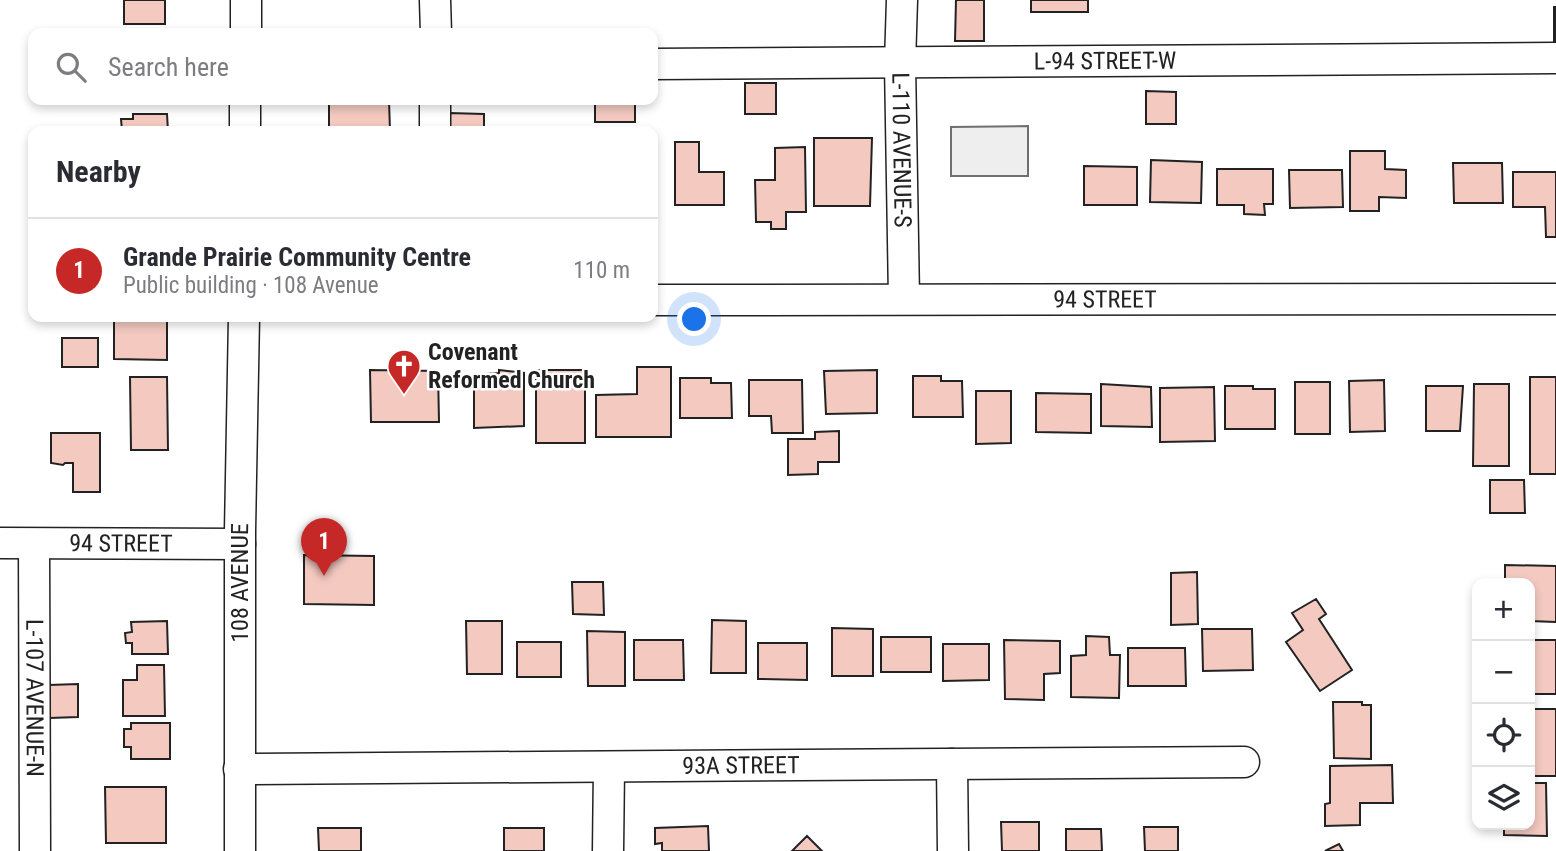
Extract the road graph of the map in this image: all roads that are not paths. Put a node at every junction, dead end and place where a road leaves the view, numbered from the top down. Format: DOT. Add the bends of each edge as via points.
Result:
graph roads {
  1 [pos="246,0"];
  2 [pos="435,0"];
  3 [pos="902,0"];
  4 [pos="246,28"];
  5 [pos="436,28"];
  6 [pos="1556,58"];
  7 [pos="900,63"];
  8 [pos="658,64"];
  9 [pos="245,105"];
  10 [pos="435,105"];
  11 [pos="245,126"];
  12 [pos="435,126"];
  13 [pos="904,299"];
  14 [pos="1556,299"];
  15 [pos="658,300"];
  16 [pos="244,322"];
  17 [pos="0,543"];
  18 [pos="34,544"];
  19 [pos="240,544"];
  20 [pos="1244,762"];
  21 [pos="952,764"];
  22 [pos="609,768"];
  23 [pos="239,769"];
  24 [pos="35,851"];
  25 [pos="240,851"];
  26 [pos="608,851"];
  27 [pos="953,851"];
  1 -- 4 [label="street"];
  2 -- 5 [label="street"];
  3 -- 7 [label="street, L-110 AVENUE-S"];
  6 -- 7 [label="street, L-94 STREET-W"];
  7 -- 8 [label="street, L-94 STREET-W"];
  7 -- 13 [label="street, L-110 AVENUE-S"];
  9 -- 11 [label="street"];
  10 -- 12 [label="street"];
  13 -- 14 [label="street, 94 STREET"];
  13 -- 15 [label="street, 94 STREET"];
  16 -- 19 [label="street, 108 AVENUE"];
  17 -- 18 [label="street, 94 STREET"];
  18 -- 19 [label="street, 94 STREET"];
  18 -- 24 [label="street, L-107 AVENUE-N"];
  19 -- 23 [label="street, 108 AVENUE"];
  20 -- 21 [label="street, 93A STREET"];
  21 -- 22 [label="street, 93A STREET"];
  21 -- 27 [label="street"];
  22 -- 23 [label="street, 93A STREET"];
  22 -- 26 [label="street"];
  23 -- 25 [label="street, 108 AVENUE"];
}
